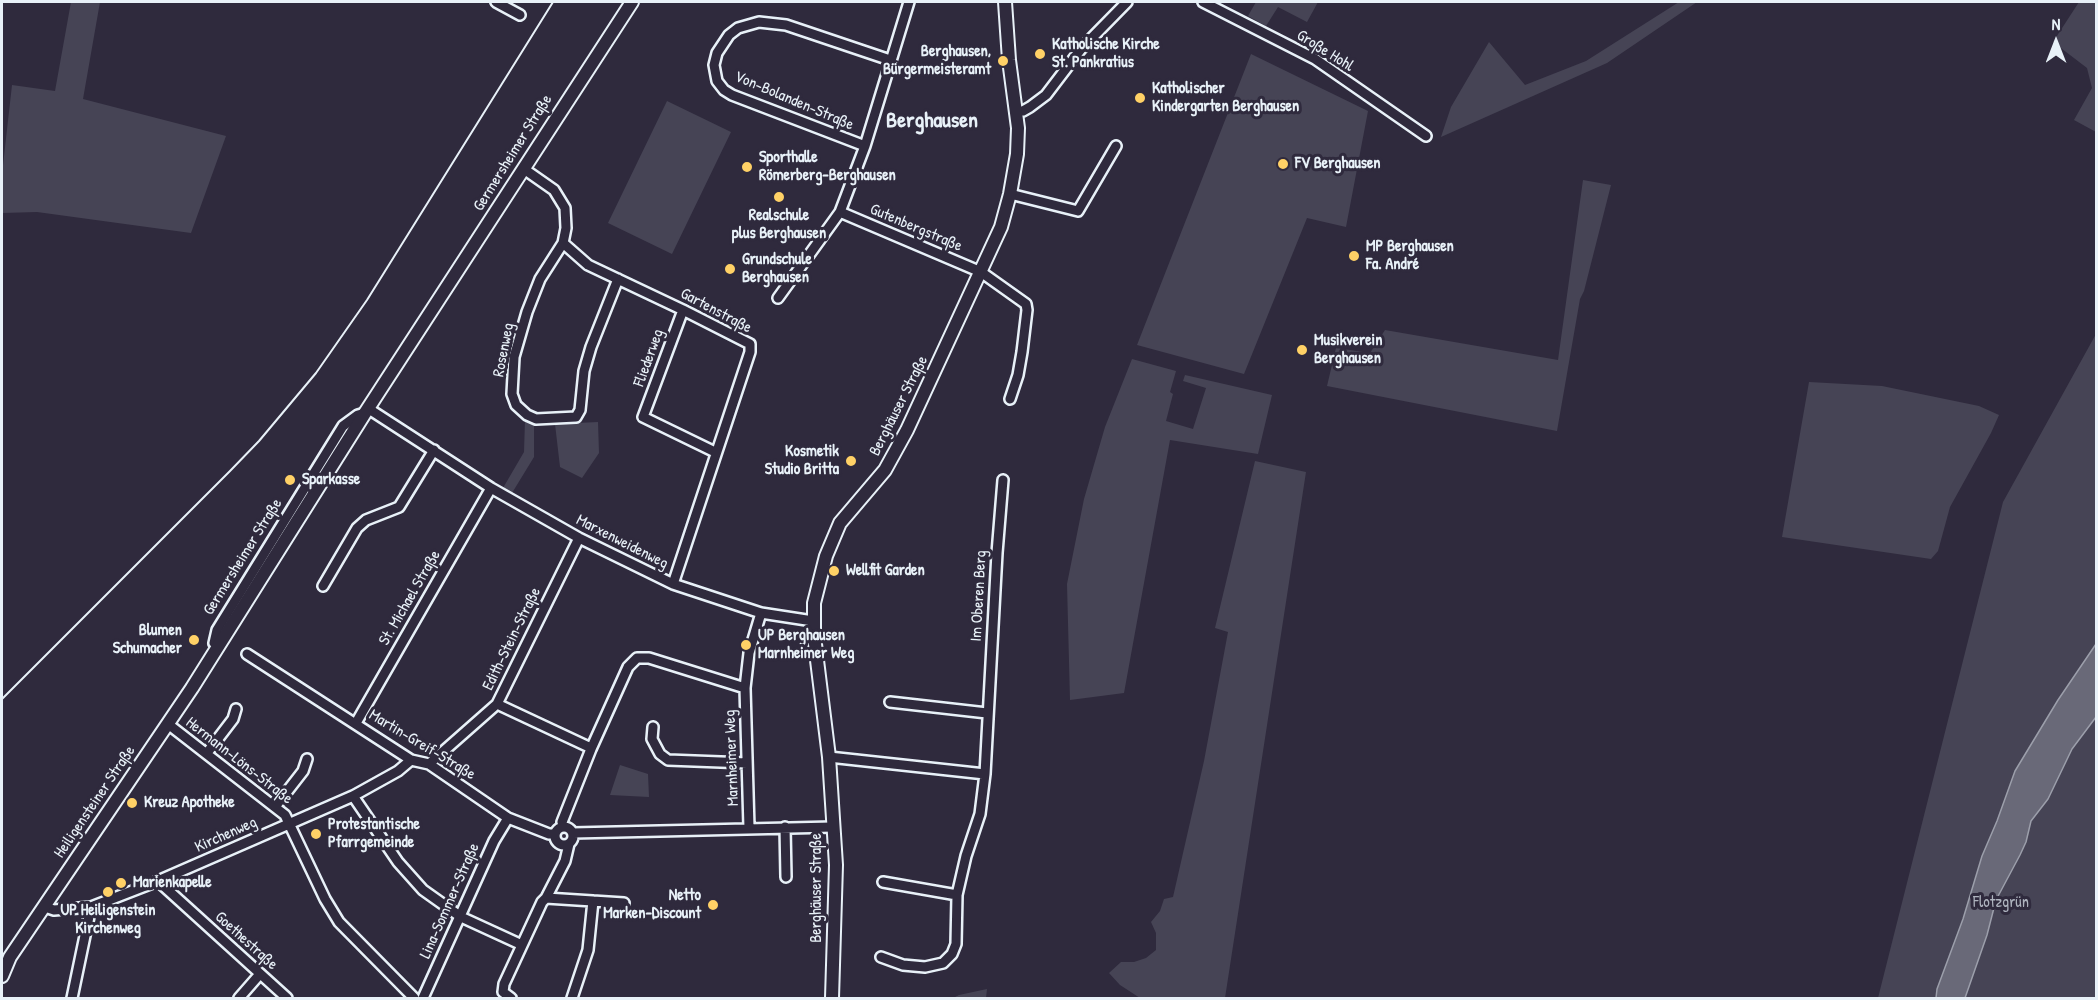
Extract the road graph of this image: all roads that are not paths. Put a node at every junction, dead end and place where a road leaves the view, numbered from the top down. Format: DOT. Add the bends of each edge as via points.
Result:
graph roads {
  1 [pos="496,2"];
  2 [pos="632,2"];
  3 [pos="909,2"];
  4 [pos="1005,2"];
  5 [pos="1127,2"];
  6 [pos="1203,2"];
  7 [pos="520,15"];
  8 [pos="890,60"];
  9 [pos="1016,111"];
  10 [pos="1426,136"];
  11 [pos="865,146"];
  12 [pos="1116,146"];
  13 [pos="524,169"];
  14 [pos="1010,194"];
  15 [pos="840,212"];
  16 [pos="563,243"];
  17 [pos="981,272"];
  18 [pos="618,279"];
  19 [pos="778,298"];
  20 [pos="683,310"];
  21 [pos="1010,399"];
  22 [pos="367,411"];
  23 [pos="643,417"];
  24 [pos="631,418"];
  25 [pos="434,450"];
  26 [pos="716,453"];
  27 [pos="1003,480"];
  28 [pos="491,488"];
  29 [pos="579,538"];
  30 [pos="673,584"];
  31 [pos="323,586"];
  32 [pos="760,613"];
  33 [pos="813,621"];
  34 [pos="219,646"];
  35 [pos="247,654"];
  36 [pos="745,688"];
  37 [pos="891,702"];
  38 [pos="497,704"];
  39 [pos="236,709"];
  40 [pos="987,713"];
  41 [pos="356,723"];
  42 [pos="168,724"];
  43 [pos="653,727"];
  44 [pos="591,748"];
  45 [pos="207,753"];
  46 [pos="829,757"];
  47 [pos="307,759"];
  48 [pos="411,760"];
  49 [pos="747,763"];
  50 [pos="429,764"];
  51 [pos="985,774"];
  52 [pos="353,796"];
  53 [pos="275,807"];
  54 [pos="508,818"];
  55 [pos="290,823"];
  56 [pos="563,826"];
  57 [pos="785,827"];
  58 [pos="833,827"];
  59 [pos="749,828"];
  60 [pos="573,833"];
  61 [pos="554,834"];
  62 [pos="568,844"];
  63 [pos="786,876"];
  64 [pos="158,881"];
  65 [pos="883,882"];
  66 [pos="957,895"];
  67 [pos="546,898"];
  68 [pos="593,901"];
  69 [pos="624,903"];
  70 [pos="45,907"];
  71 [pos="91,907"];
  72 [pos="461,917"];
  73 [pos="522,945"];
  74 [pos="6,955"];
  75 [pos="881,957"];
  76 [pos="260,974"];
  77 [pos="2,976"];
  78 [pos="72,999"];
  79 [pos="240,999"];
  80 [pos="287,999"];
  81 [pos="414,999"];
  82 [pos="423,999"];
  83 [pos="511,999"];
  84 [pos="572,999"];
  85 [pos="832,999"];
  1 -- 7 [label="street"];
  2 -- 13 [label="main road, Germersheimer Straße"];
  3 -- 8 [label="street"];
  4 -- 9 [label="main road, Berghäuser Straße"];
  5 -- 9 [label="street" via="1081,49 1046,94 1023,111"];
  6 -- 10 [label="street, Große Hohl" via="1315,59"];
  8 -- 11 [label="street"];
  8 -- 11 [label="street, Von-Bolanden-Straße" via="786,25 759,22 738,28 717,53 717,81 724,90"];
  9 -- 14 [label="main road, Berghäuser Straße" via="1017,154"];
  11 -- 15 [label="street"];
  12 -- 14 [label="street" via="1078,211"];
  13 -- 16 [label="street" via="554,190 565,208"];
  13 -- 22 [label="main road, Germersheimer Straße"];
  14 -- 17 [label="main road, Berghäuser Straße" via="1001,227"];
  15 -- 17 [label="street, Gutenbergstraße"];
  15 -- 19 [label="street"];
  16 -- 18 [label="street, Gartenstraße" via="588,265"];
  16 -- 18 [label="street, Rosenweg" via="540,279 514,357 512,394 527,416 576,417 591,347"];
  17 -- 21 [label="street, Gutenbergstraße" via="1026,304 1022,352"];
  17 -- 33 [label="main road, Berghäuser Straße" via="885,470 840,523 826,556"];
  18 -- 20 [label="street, Gartenstraße"];
  20 -- 23 [label="street, Fliederweg"];
  20 -- 26 [label="street, Gartenstraße" via="750,344"];
  22 -- 25 [label="street, Marxenweidenweg"];
  22 -- 34 [label="main road, Germersheimer Straße"];
  23 -- 24 [label="street"];
  23 -- 26 [label="street"];
  25 -- 28 [label="street, Marxenweidenweg"];
  25 -- 31 [label="street" via="399,507 366,520 357,528"];
  26 -- 30 [label="street, Gartenstraße"];
  27 -- 40 [label="street, Im Oberen Berg"];
  28 -- 29 [label="street, Marxenweidenweg"];
  28 -- 41 [label="street, St. Michael Straße"];
  29 -- 30 [label="street, Marxenweidenweg"];
  29 -- 38 [label="street, Edith-Stein-Straße"];
  30 -- 32 [label="street, Marxenweidenweg"];
  32 -- 33 [label="street, Marxenweidenweg"];
  32 -- 36 [label="street, Marnheimer Weg"];
  33 -- 46 [label="main road, Berghäuser Straße"];
  34 -- 42 [label="main road, Heiligensteiner Straße"];
  35 -- 41 [label="street, Martin-Greif-Straße"];
  36 -- 44 [label="street, Marnheimer Weg" via="649,658 637,658 628,667"];
  36 -- 49 [label="street, Marnheimer Weg"];
  37 -- 40 [label="street"];
  38 -- 44 [label="street"];
  38 -- 50 [label="street, Edith-Stein-Straße"];
  39 -- 45 [label="street"];
  40 -- 51 [label="street, Im Oberen Berg"];
  41 -- 48 [label="street, Martin-Greif-Straße"];
  42 -- 45 [label="street, Hermann-Löns-Straße"];
  42 -- 70 [label="main road, Heiligensteiner Straße"];
  43 -- 49 [label="street" via="652,739 668,760"];
  44 -- 56 [label="street, Marnheimer Weg"];
  45 -- 53 [label="street, Hermann-Löns-Straße"];
  46 -- 51 [label="street"];
  46 -- 58 [label="main road, Berghäuser Straße"];
  47 -- 53 [label="street" via="303,771"];
  48 -- 50 [label="street, Martin-Greif-Straße"];
  48 -- 52 [label="street, Kirchenweg"];
  49 -- 59 [label="street, Marnheimer Weg"];
  50 -- 54 [label="street, Martin-Greif-Straße"];
  51 -- 66 [label="street, Im Oberen Berg" via="980,814"];
  52 -- 55 [label="street, Kirchenweg"];
  52 -- 72 [label="street" via="398,862 423,890"];
  53 -- 55 [label="street, Hermann-Löns-Straße"];
  54 -- 61 [label="street, Martin-Greif-Straße"];
  54 -- 72 [label="street, Lina-Sommer-Straße"];
  55 -- 64 [label="street, Kirchenweg"];
  55 -- 81 [label="street, Hermann-Löns-Straße" via="339,922"];
  56 -- 60 [label="street"];
  56 -- 61 [label="street"];
  57 -- 58 [label="street"];
  57 -- 59 [label="street"];
  57 -- 63 [label="street"];
  58 -- 85 [label="main road, Berghäuser Straße" via="836,865"];
  59 -- 60 [label="street"];
  60 -- 62 [label="street"];
  61 -- 62 [label="street, Martin-Greif-Straße" via="559,844"];
  62 -- 67 [label="street" via="565,861"];
  64 -- 71 [label="street, Kirchenweg"];
  64 -- 76 [label="street, Goethestraße"];
  65 -- 66 [label="street"];
  66 -- 75 [label="street, Im Oberen Berg" via="956,944 943,963 914,966"];
  67 -- 68 [label="street"];
  67 -- 73 [label="street"];
  68 -- 69 [label="street"];
  68 -- 84 [label="street" via="588,950"];
  70 -- 71 [label="street, Kirchenweg"];
  70 -- 74 [label="main road, Heiligensteiner Straße"];
  71 -- 78 [label="street"];
  72 -- 73 [label="street"];
  72 -- 82 [label="street, Lina-Sommer-Straße"];
  73 -- 83 [label="street" via="503,988 505,996"];
  74 -- 77 [label="main road, Heiligensteiner Straße"];
  76 -- 79 [label="street"];
  76 -- 80 [label="street, Goethestraße"];
}
